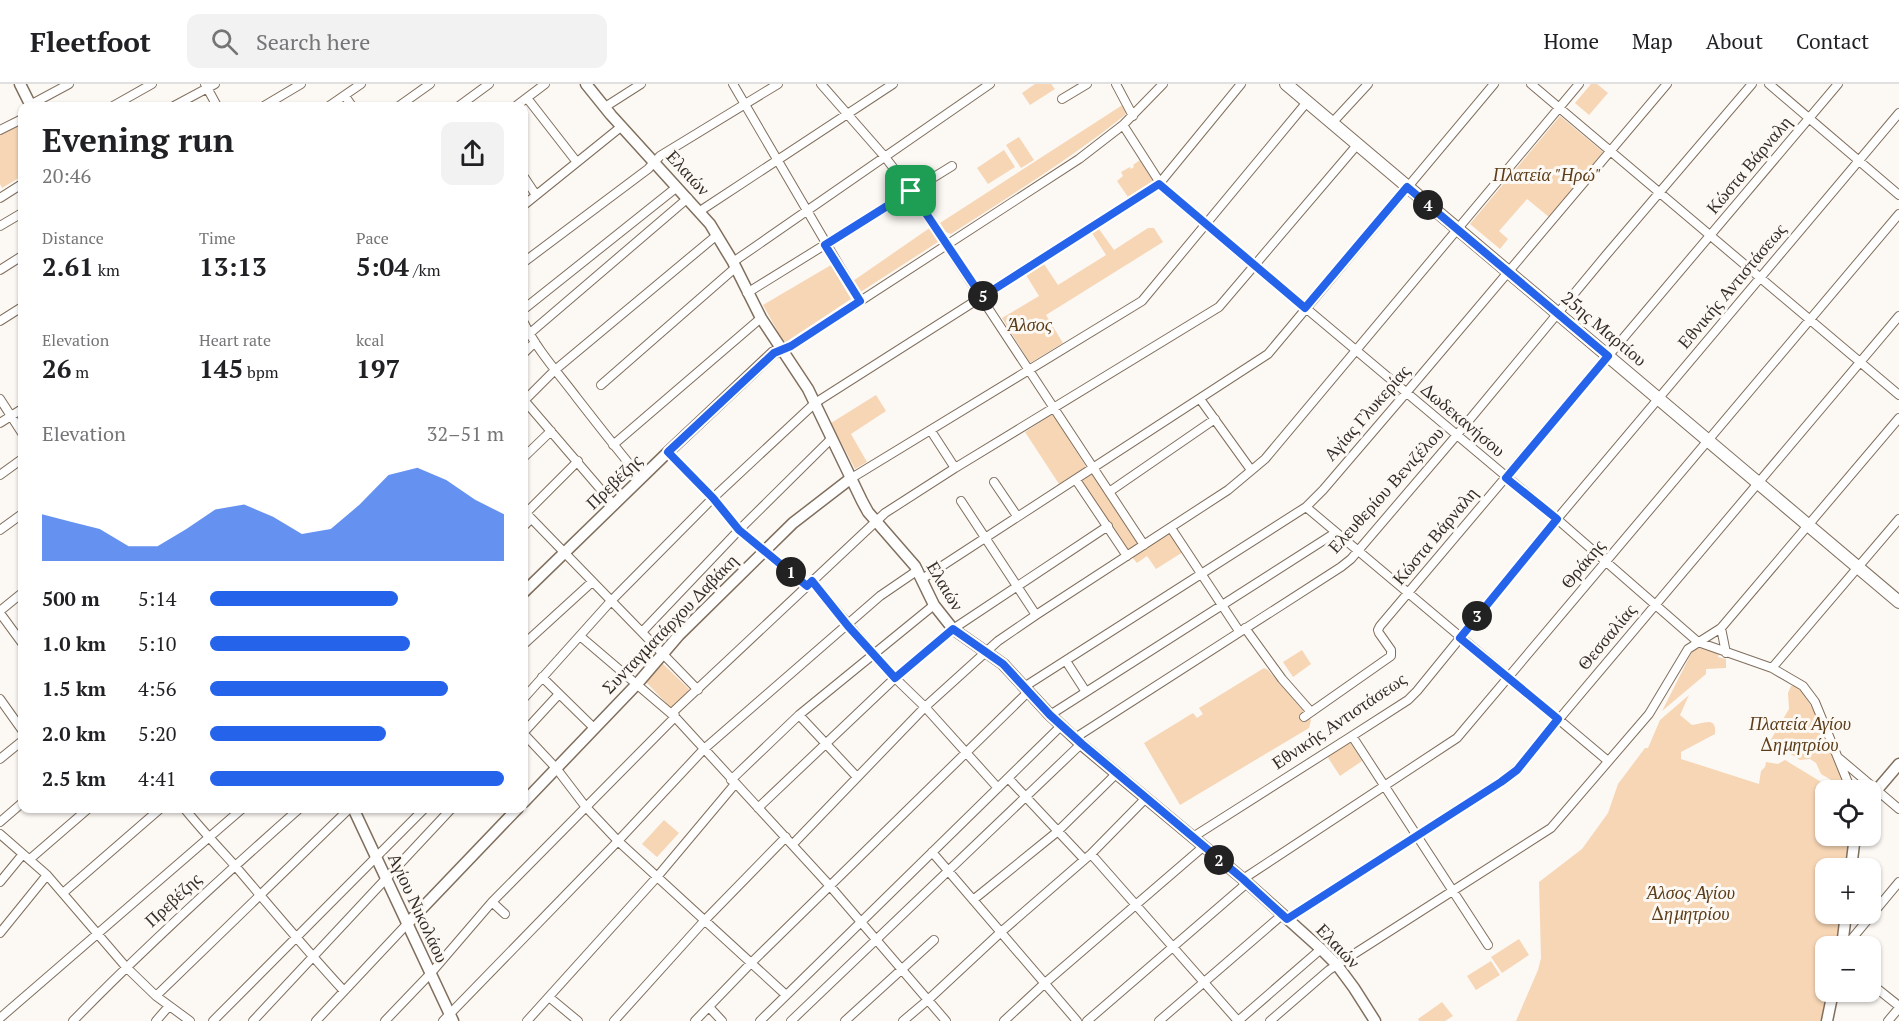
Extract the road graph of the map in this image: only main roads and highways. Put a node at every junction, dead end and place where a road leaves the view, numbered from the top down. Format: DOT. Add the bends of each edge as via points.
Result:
graph roads {
  1 [pos="1286,84"];
  2 [pos="1899,602"];
  1 -- 2 [label="main road, 25ης Μαρτίου"];
}
